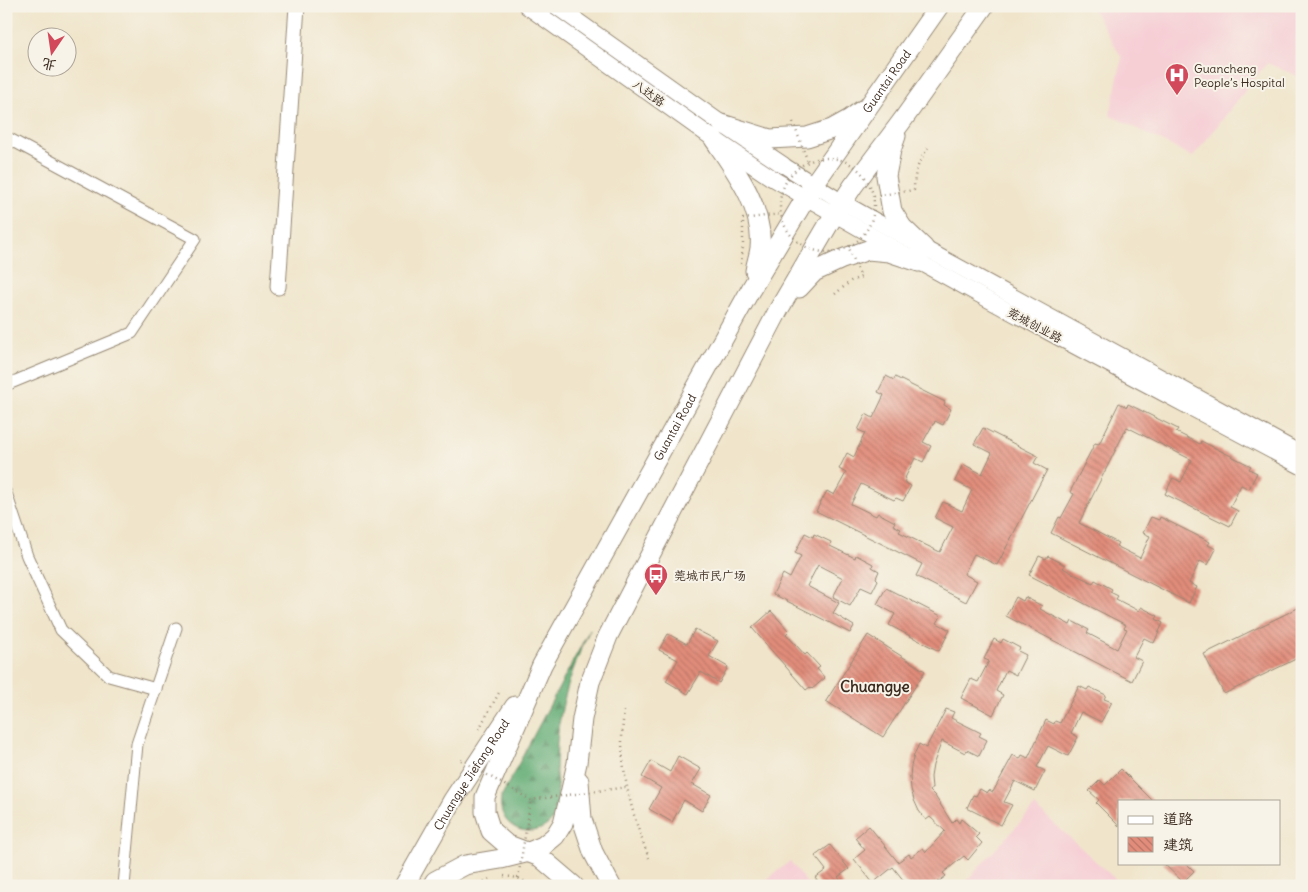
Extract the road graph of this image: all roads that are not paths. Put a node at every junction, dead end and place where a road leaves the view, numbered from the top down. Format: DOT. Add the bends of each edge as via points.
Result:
graph roads {
  1 [pos="297,6"];
  2 [pos="527,6"];
  3 [pos="556,6"];
  4 [pos="939,6"];
  5 [pos="984,6"];
  6 [pos="873,102"];
  7 [pos="902,121"];
  8 [pos="718,132"];
  9 [pos="6,136"];
  10 [pos="783,165"];
  11 [pos="772,178"];
  12 [pos="810,191"];
  13 [pos="838,208"];
  14 [pos="922,255"];
  15 [pos="278,287"];
  16 [pos="751,290"];
  17 [pos="779,310"];
  18 [pos="6,385"];
  19 [pos="1302,454"];
  20 [pos="1302,467"];
  21 [pos="6,493"];
  22 [pos="176,628"];
  23 [pos="542,666"];
  24 [pos="156,689"];
  25 [pos="577,763"];
  26 [pos="529,852"];
  27 [pos="499,868"];
  28 [pos="573,885"];
  29 [pos="124,886"];
  30 [pos="404,886"];
  31 [pos="432,886"];
  32 [pos="611,886"];
  1 -- 15 [label="street"];
  2 -- 8 [label="main road, 八达路"];
  3 -- 8 [label="main road, 八达路"];
  4 -- 6 [label="main road, Guantai Road"];
  5 -- 7 [label="main road"];
  6 -- 8 [label="main road" via="850,120 807,137 770,139"];
  6 -- 12 [label="main road, Guantai Road"];
  7 -- 13 [label="main road"];
  7 -- 14 [label="main road" via="886,176 892,211"];
  8 -- 10 [label="main road, 八达路"];
  8 -- 11 [label="main road, 八达路"];
  8 -- 16 [label="main road" via="746,188 759,224 760,248"];
  9 -- 18 [label="street" via="195,239 132,333"];
  10 -- 12 [label="street, 莞城创业路"];
  11 -- 12 [label="street, 莞城创业路"];
  12 -- 13 [label="street, 莞城创业路"];
  12 -- 16 [label="main road, Guantai Road"];
  13 -- 14 [label="street, 莞城创业路"];
  13 -- 17 [label="main road"];
  14 -- 17 [label="main road" via="868,250 842,259 814,272"];
  14 -- 19 [label="street, 莞城创业路"];
  14 -- 20 [label="street, 莞城创业路" via="1032,324"];
  16 -- 23 [label="main road, Guantai Road"];
  17 -- 25 [label="main road" via="608,636 590,682"];
  21 -- 24 [label="street" via="27,556 61,630 109,676"];
  22 -- 24 [label="street"];
  23 -- 26 [label="main road, Guantai Road" via="485,797 484,812 491,831 506,844"];
  23 -- 30 [label="main road, Chuangye Jiefang Road" via="453,800"];
  24 -- 29 [label="street" via="137,744"];
  25 -- 26 [label="main road" via="563,822 555,836"];
  25 -- 32 [label="main road" via="582,819 593,852"];
  26 -- 27 [label="main road"];
  26 -- 28 [label="main road, Guantai Road" via="540,857"];
  27 -- 28 [label="main road" via="533,868"];
  27 -- 31 [label="main road" via="465,866 435,881"];
}
